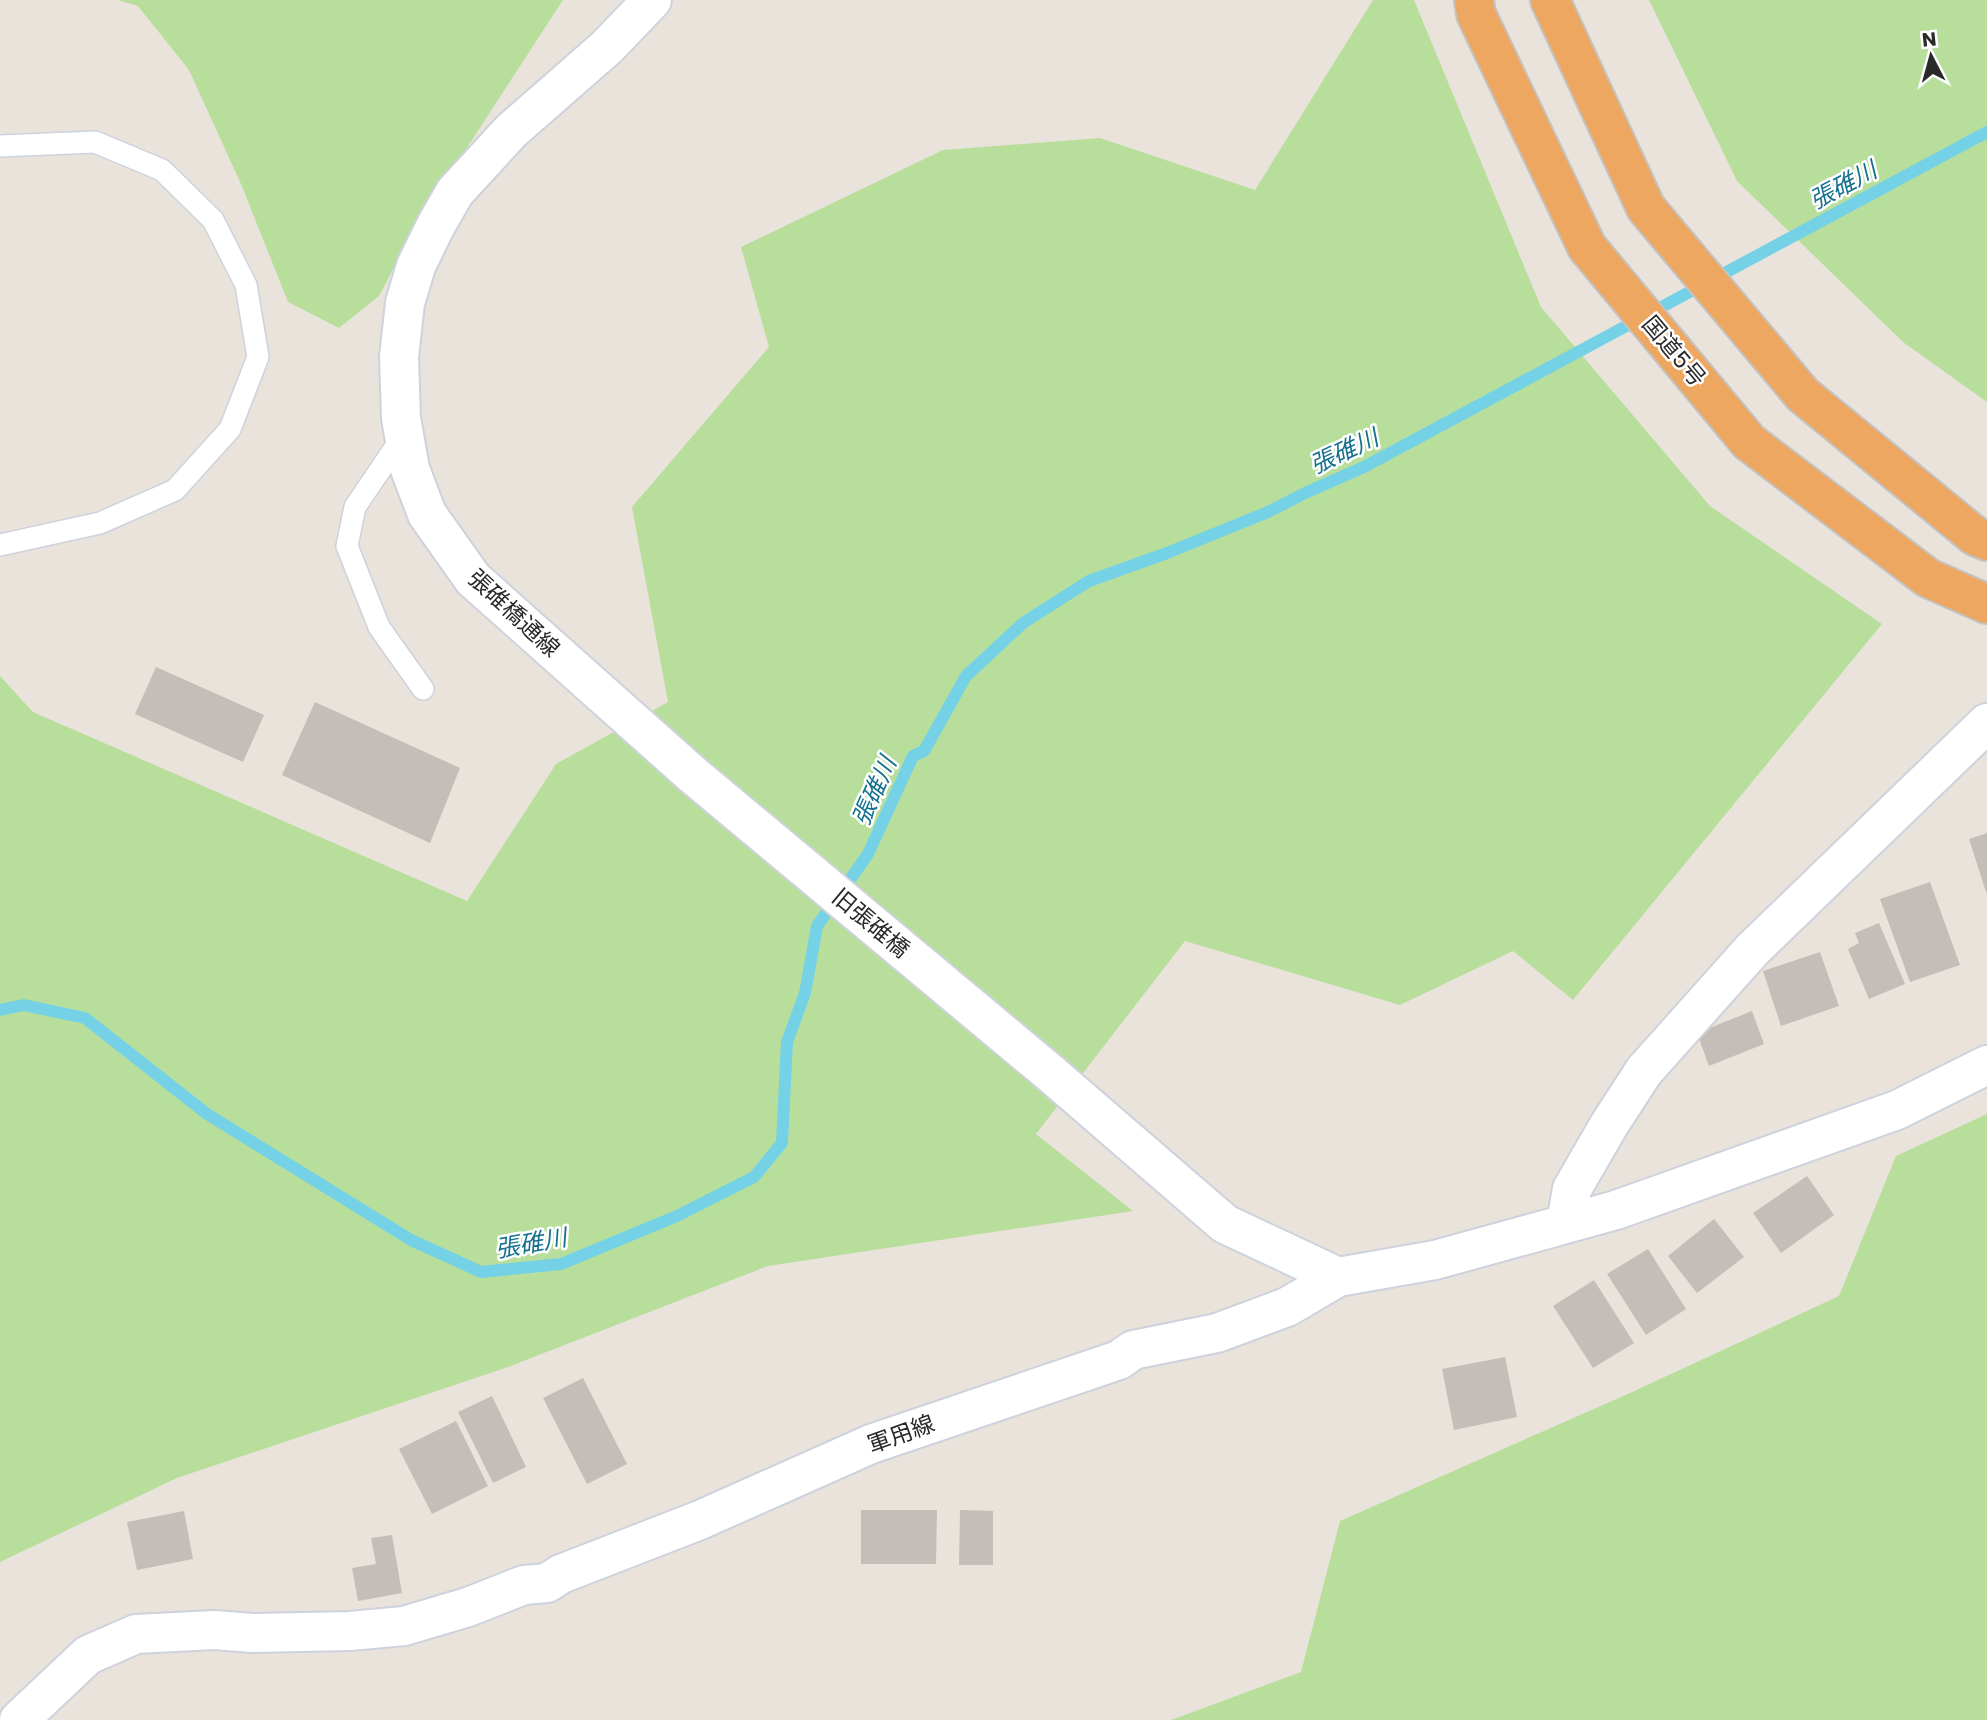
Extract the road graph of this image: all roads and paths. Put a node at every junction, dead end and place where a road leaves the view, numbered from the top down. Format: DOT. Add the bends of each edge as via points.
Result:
graph roads {
  1 [pos="652,0"];
  2 [pos="1474,0"];
  3 [pos="1550,0"];
  4 [pos="0,146"];
  5 [pos="404,434"];
  6 [pos="1987,541"];
  7 [pos="0,545"];
  8 [pos="1987,604"];
  9 [pos="423,689"];
  10 [pos="1987,723"];
  11 [pos="693,775"];
  12 [pos="1987,1065"];
  13 [pos="1566,1223"];
  14 [pos="1338,1277"];
  15 [pos="19,1720"];
  1 -- 5 [label="street, 張碓橋通線" via="607,47 511,131 455,192 436,225 405,303 399,358"];
  2 -- 8 [label="highway, 国道5号" via="1476,15 1587,247 1749,442 1928,578"];
  3 -- 6 [label="highway" via="1646,208 1802,395 1975,536"];
  4 -- 7 [label="lane" via="95,142 162,170 213,220 246,285 258,357 230,429 175,490 100,523"];
  5 -- 9 [label="lane" via="355,507 346,546 379,626"];
  5 -- 11 [label="street, 張碓橋通線" via="410,469 427,514 473,579"];
  10 -- 13 [label="street" via="1752,950 1644,1070 1572,1189"];
  11 -- 14 [label="street, 旧張碓橋" via="1225,1224"];
  12 -- 13 [label="street" via="1898,1110 1616,1210"];
  13 -- 14 [label="street" via="1435,1260"];
  14 -- 15 [label="street, 軍用線" via="1287,1307 1217,1333 1133,1350 1119,1360 871,1444 547,1583 524,1585 468,1607 404,1626 350,1631 136,1634 88,1655"];
}
